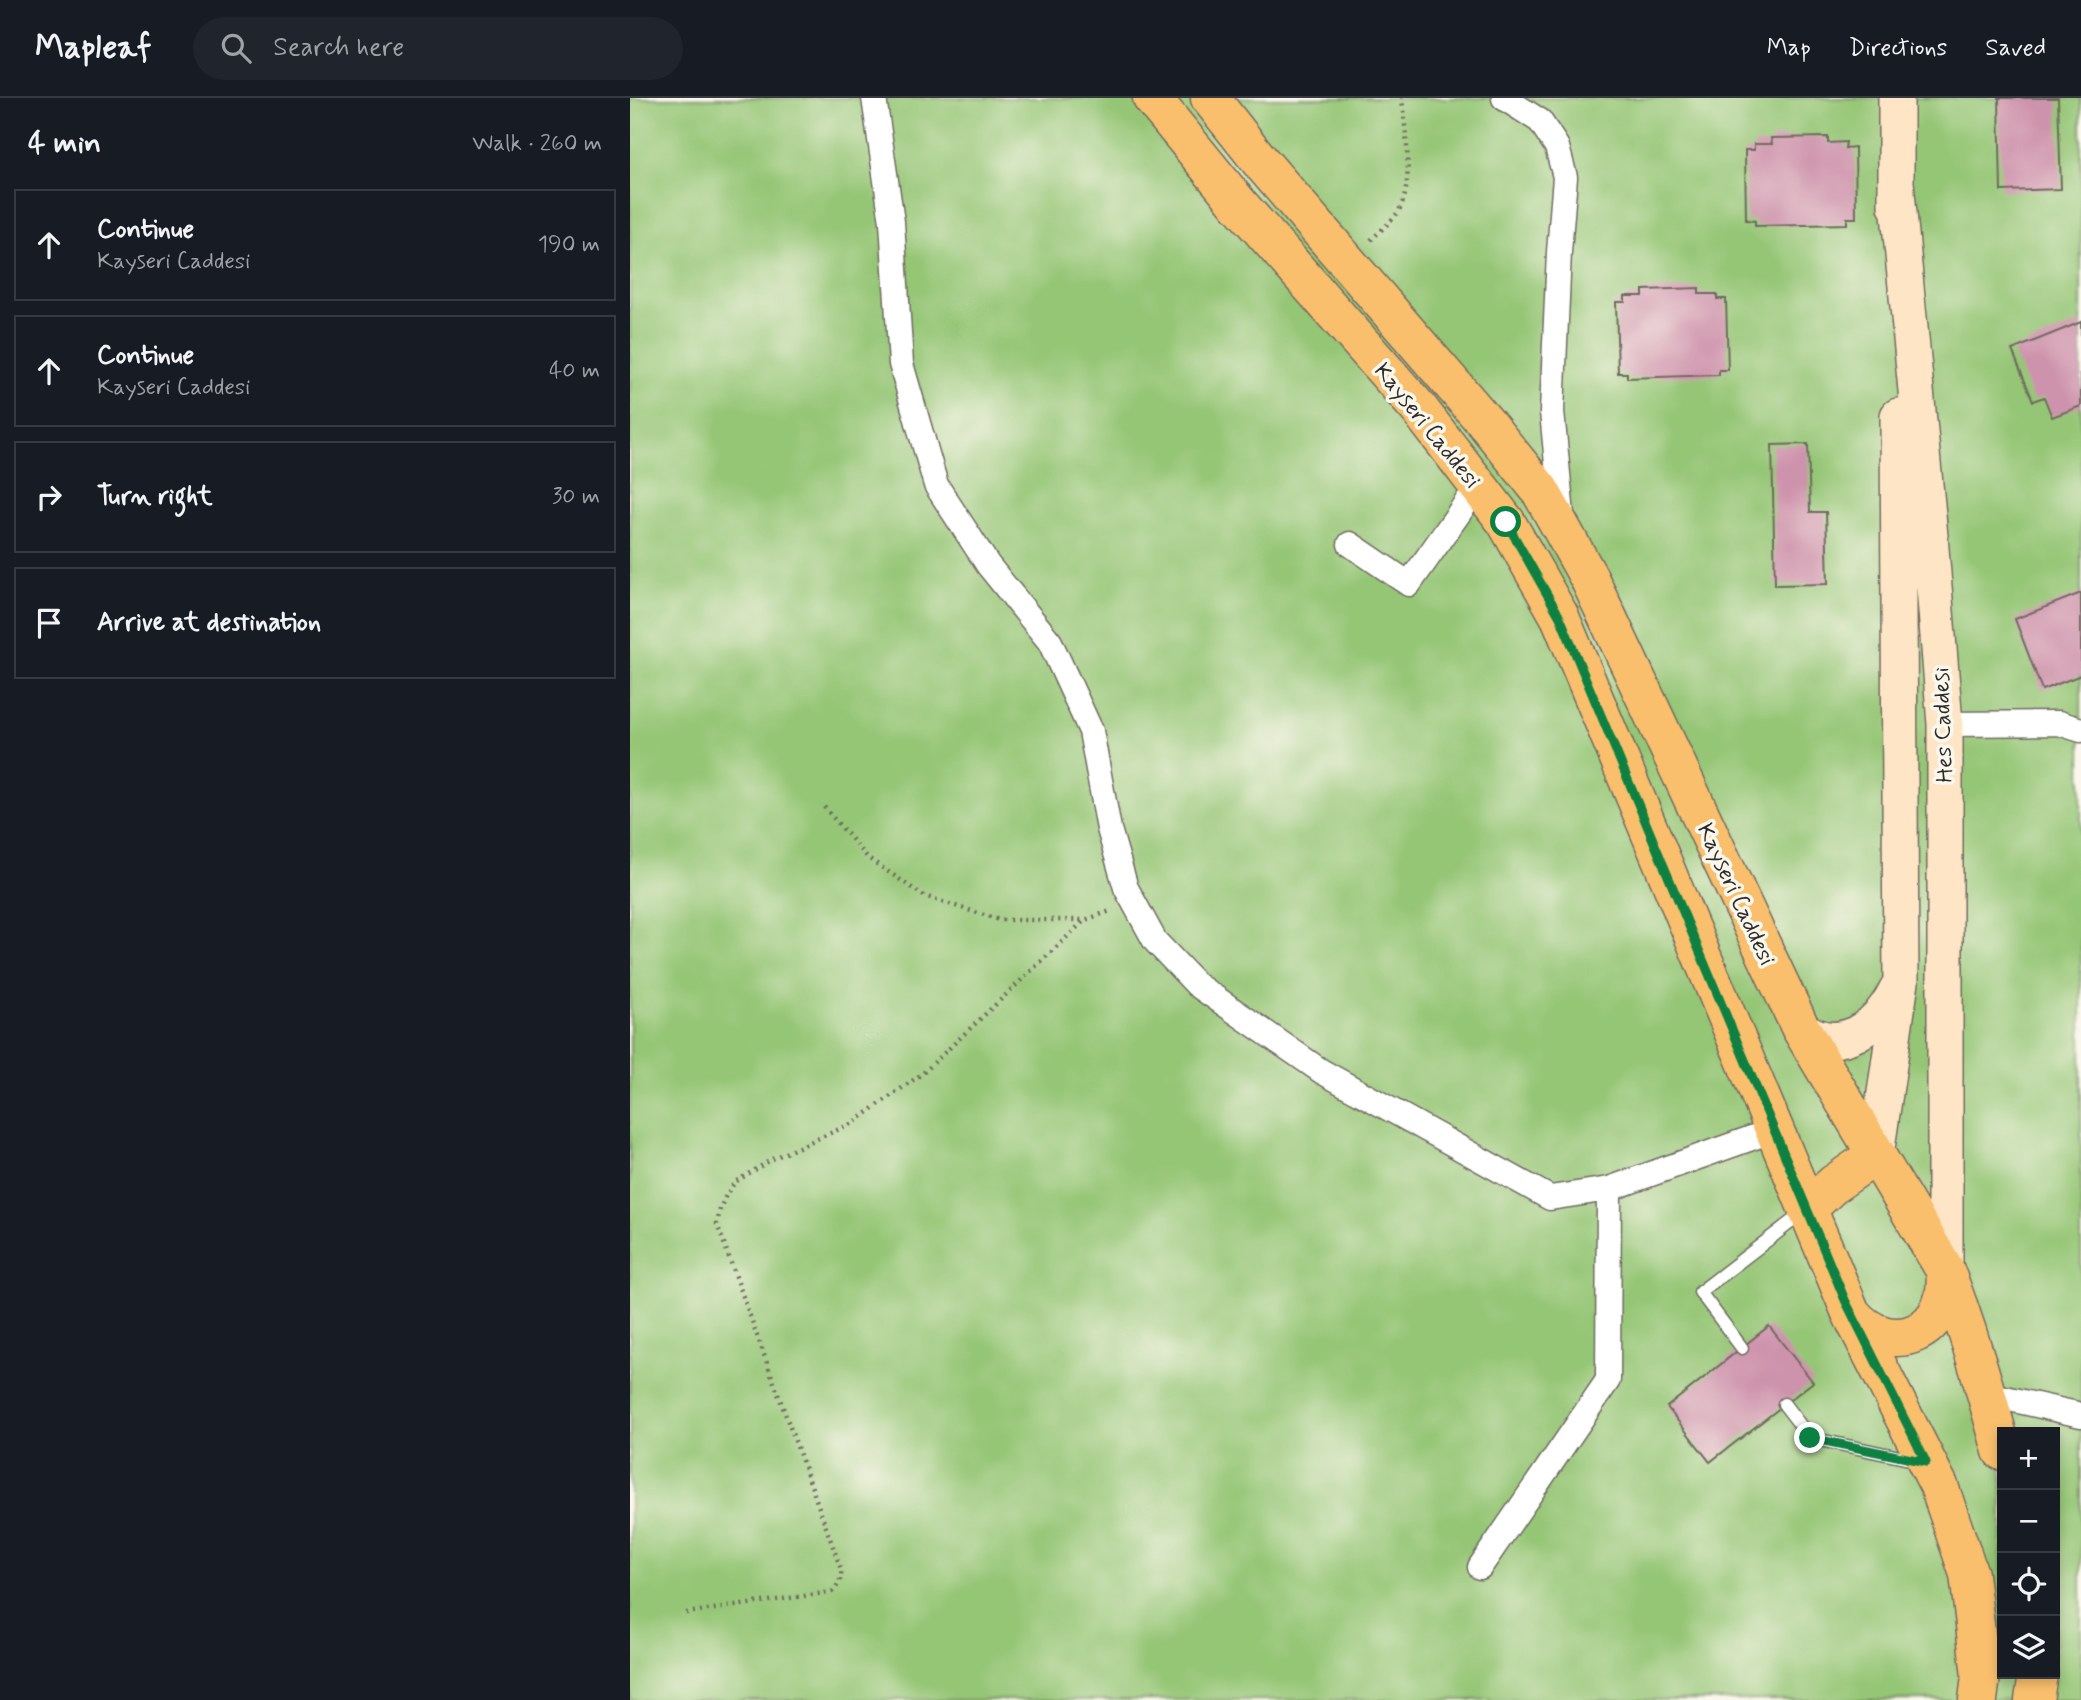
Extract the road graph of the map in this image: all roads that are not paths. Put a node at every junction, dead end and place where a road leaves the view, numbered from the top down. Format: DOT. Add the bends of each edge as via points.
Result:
graph roads {
  1 [pos="874,98"];
  2 [pos="1152,98"];
  3 [pos="1210,98"];
  4 [pos="1504,98"];
  5 [pos="1896,98"];
  6 [pos="1896,182"];
  7 [pos="1478,486"];
  8 [pos="1564,533"];
  9 [pos="1350,544"];
  10 [pos="2073,722"];
  11 [pos="1945,724"];
  12 [pos="1900,982"];
  13 [pos="1800,1027"];
  14 [pos="1774,1130"];
  15 [pos="1876,1155"];
  16 [pos="1609,1189"];
  17 [pos="1807,1209"];
  18 [pos="1942,1264"];
  19 [pos="1848,1307"];
  20 [pos="1742,1348"];
  21 [pos="1987,1394"];
  22 [pos="1784,1404"];
  23 [pos="2081,1415"];
  24 [pos="1997,1432"];
  25 [pos="1926,1462"];
  26 [pos="1480,1567"];
  27 [pos="2037,1679"];
  28 [pos="1978,1700"];
  29 [pos="2034,1700"];
  1 -- 16 [label="street" via="892,222 901,364 936,485 989,565 1050,642 1091,732 1126,888 1155,941 1197,985 1321,1071 1550,1198"];
  2 -- 7 [label="main road, Kayseri Caddesi" via="1419,409"];
  3 -- 8 [label="main road, Kayseri Caddesi" via="1485,422 1540,490"];
  4 -- 8 [label="street" via="1540,121 1557,147 1565,177 1552,412"];
  5 -- 6 [label="street, Hes Caddesi"];
  6 -- 11 [label="street, Hes Caddesi"];
  6 -- 12 [label="street, Hes Caddesi"];
  7 -- 9 [label="street" via="1409,584"];
  7 -- 14 [label="main road, Kayseri Caddesi" via="1506,522 1560,617"];
  8 -- 13 [label="main road, Kayseri Caddesi"];
  10 -- 11 [label="street"];
  11 -- 18 [label="street, Hes Caddesi"];
  12 -- 13 [label="street" via="1889,1007 1855,1035 1824,1040"];
  12 -- 15 [label="street, Hes Caddesi"];
  13 -- 15 [label="main road, Kayseri Caddesi"];
  14 -- 16 [label="street"];
  14 -- 17 [label="main road, Kayseri Caddesi"];
  15 -- 17 [label="main road"];
  15 -- 18 [label="main road, Kayseri Caddesi"];
  16 -- 26 [label="street" via="1608,1380"];
  17 -- 19 [label="main road, Kayseri Caddesi"];
  17 -- 20 [label="lane" via="1700,1292"];
  18 -- 19 [label="main road" via="1945,1300 1929,1325 1916,1333 1888,1337 1873,1333"];
  18 -- 21 [label="main road, Kayseri Caddesi"];
  19 -- 25 [label="main road, Kayseri Caddesi"];
  21 -- 23 [label="street"];
  21 -- 24 [label="main road, Kayseri Caddesi"];
  22 -- 25 [label="lane" via="1810,1438"];
  25 -- 28 [label="main road, Kayseri Caddesi" via="1939,1486 1969,1574 1981,1676"];
  27 -- 29 [label="main road"];
}
